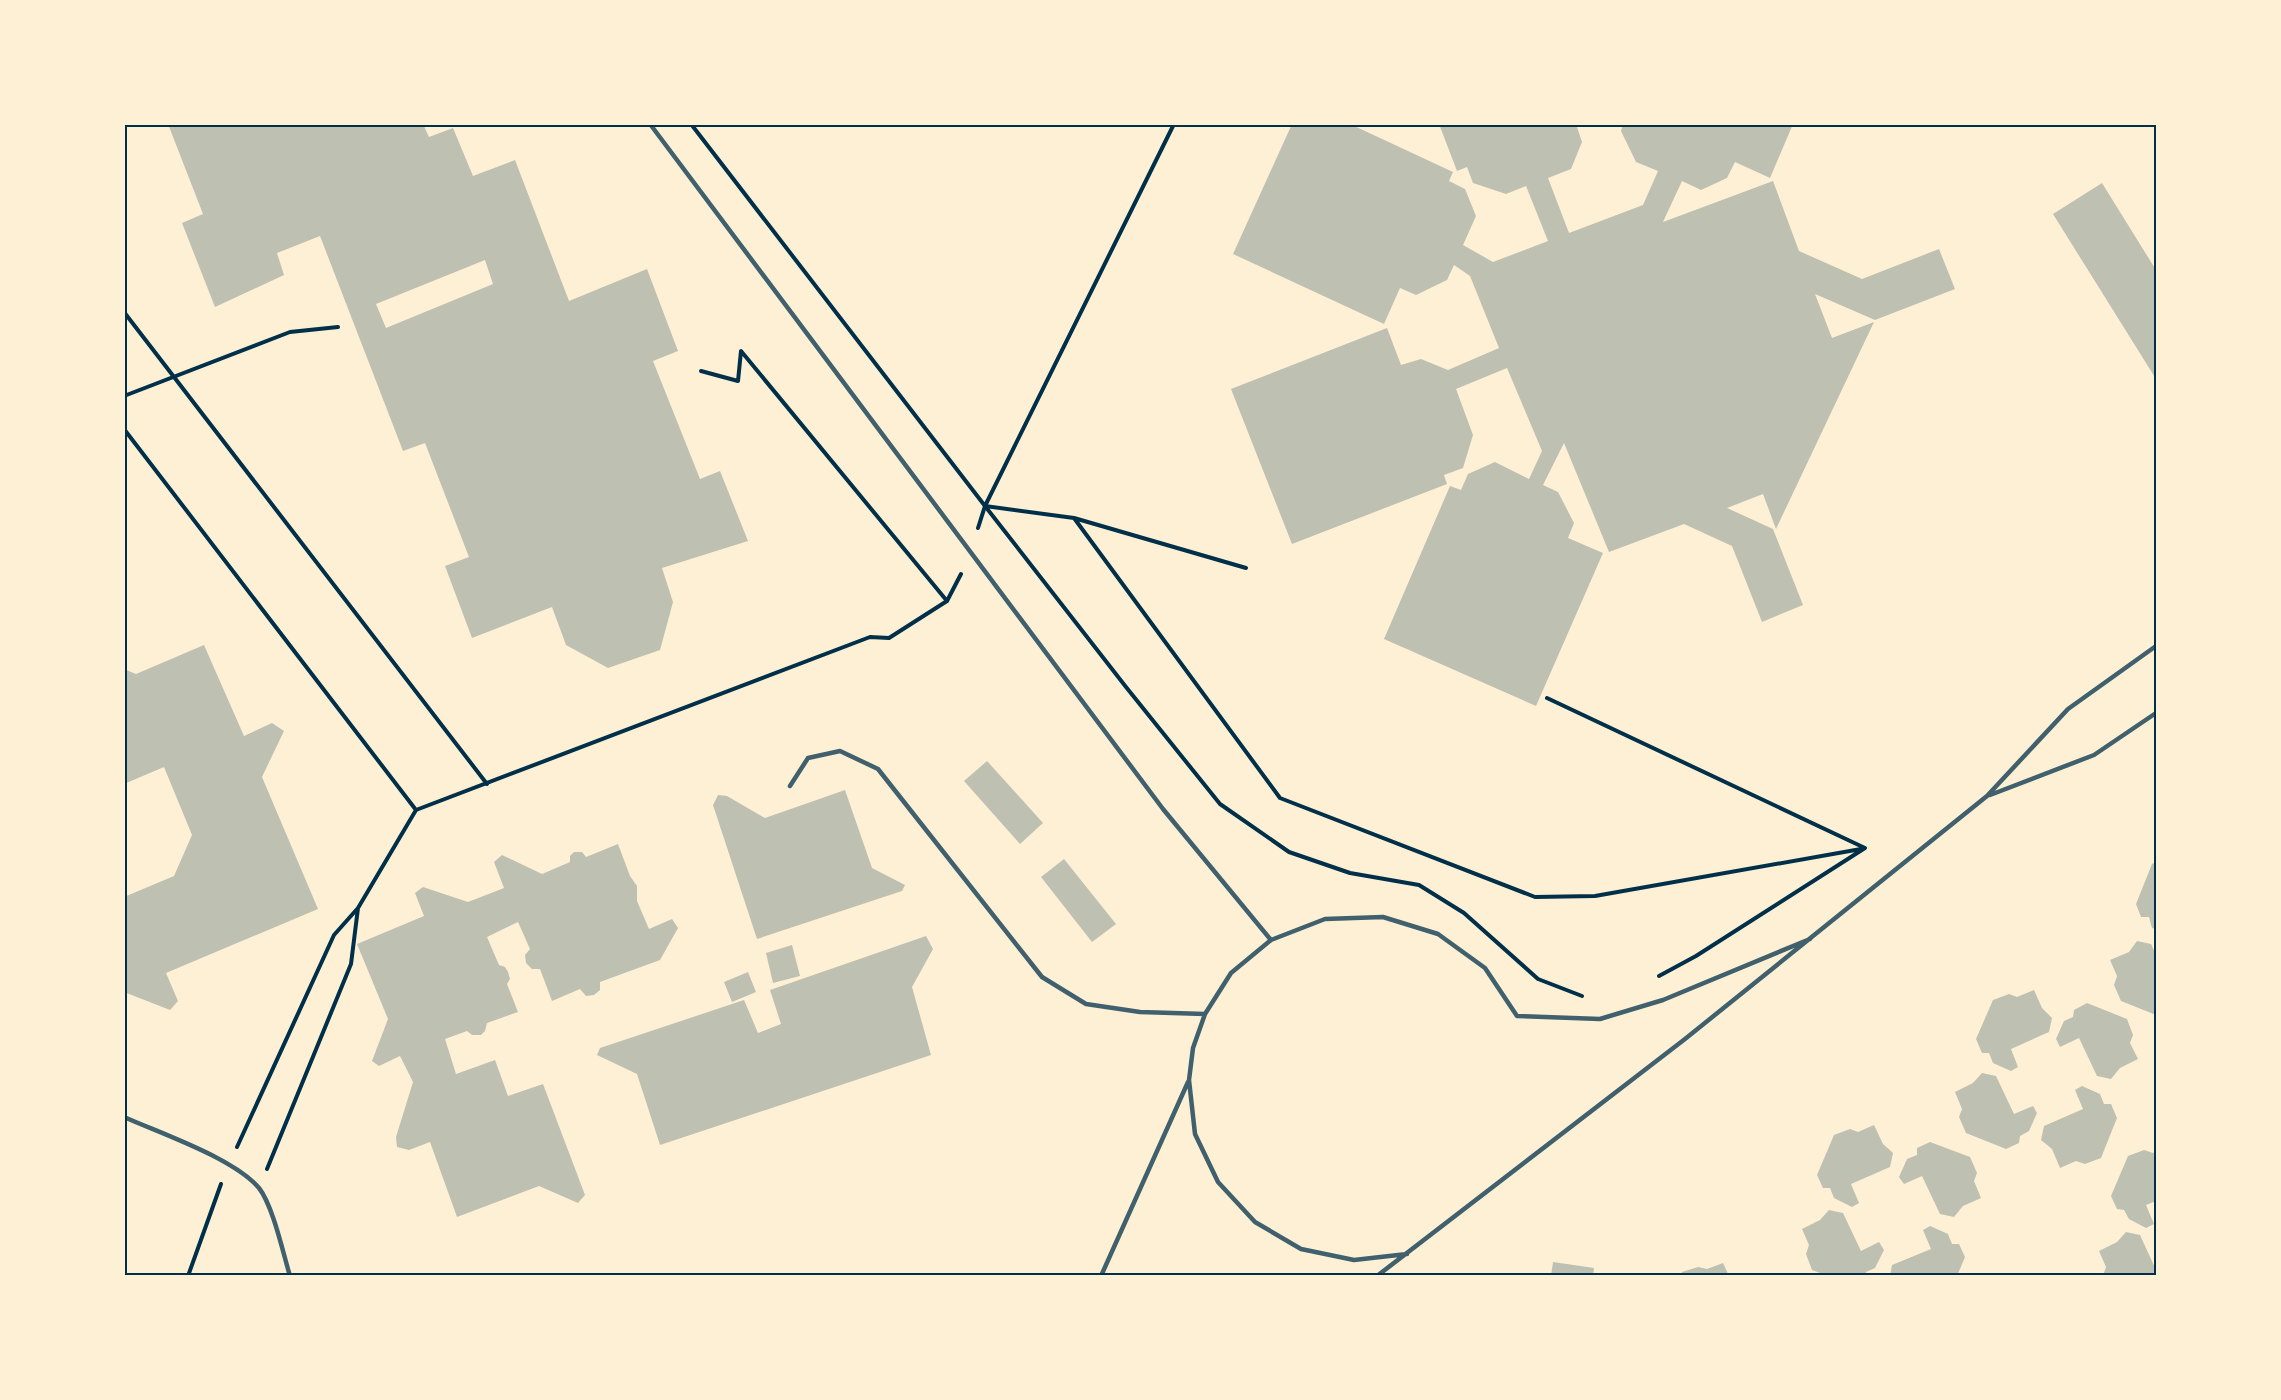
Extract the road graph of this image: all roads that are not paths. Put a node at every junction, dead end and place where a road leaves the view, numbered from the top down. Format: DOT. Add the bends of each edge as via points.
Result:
graph roads {
  1 [pos="650,124"];
  2 [pos="2157,646"];
  3 [pos="2157,713"];
  4 [pos="790,786"];
  5 [pos="1987,796"];
  6 [pos="1810,939"];
  7 [pos="1271,940"];
  8 [pos="1204,1014"];
  9 [pos="1189,1080"];
  10 [pos="124,1117"];
  11 [pos="1407,1254"];
  12 [pos="290,1275"];
  13 [pos="1101,1275"];
  14 [pos="1377,1275"];
  1 -- 7 [label="lane" via="1156,800"];
  2 -- 5 [label="lane" via="2068,709"];
  3 -- 5 [label="lane" via="2094,755"];
  4 -- 8 [label="lane" via="808,758 840,751 878,769 1042,977 1086,1004 1140,1012"];
  5 -- 6 [label="lane"];
  6 -- 7 [label="lane" via="1663,1000 1600,1019 1517,1016 1485,968 1438,934 1383,917 1325,919"];
  6 -- 11 [label="lane"];
  7 -- 8 [label="lane" via="1232,973"];
  8 -- 9 [label="lane" via="1193,1048"];
  9 -- 11 [label="lane" via="1196,1134 1218,1182 1255,1222 1301,1249 1354,1260"];
  9 -- 13 [label="lane"];
  10 -- 12 [label="lane" via="229,1164 259,1189 270,1209"];
  11 -- 14 [label="lane"];
}
